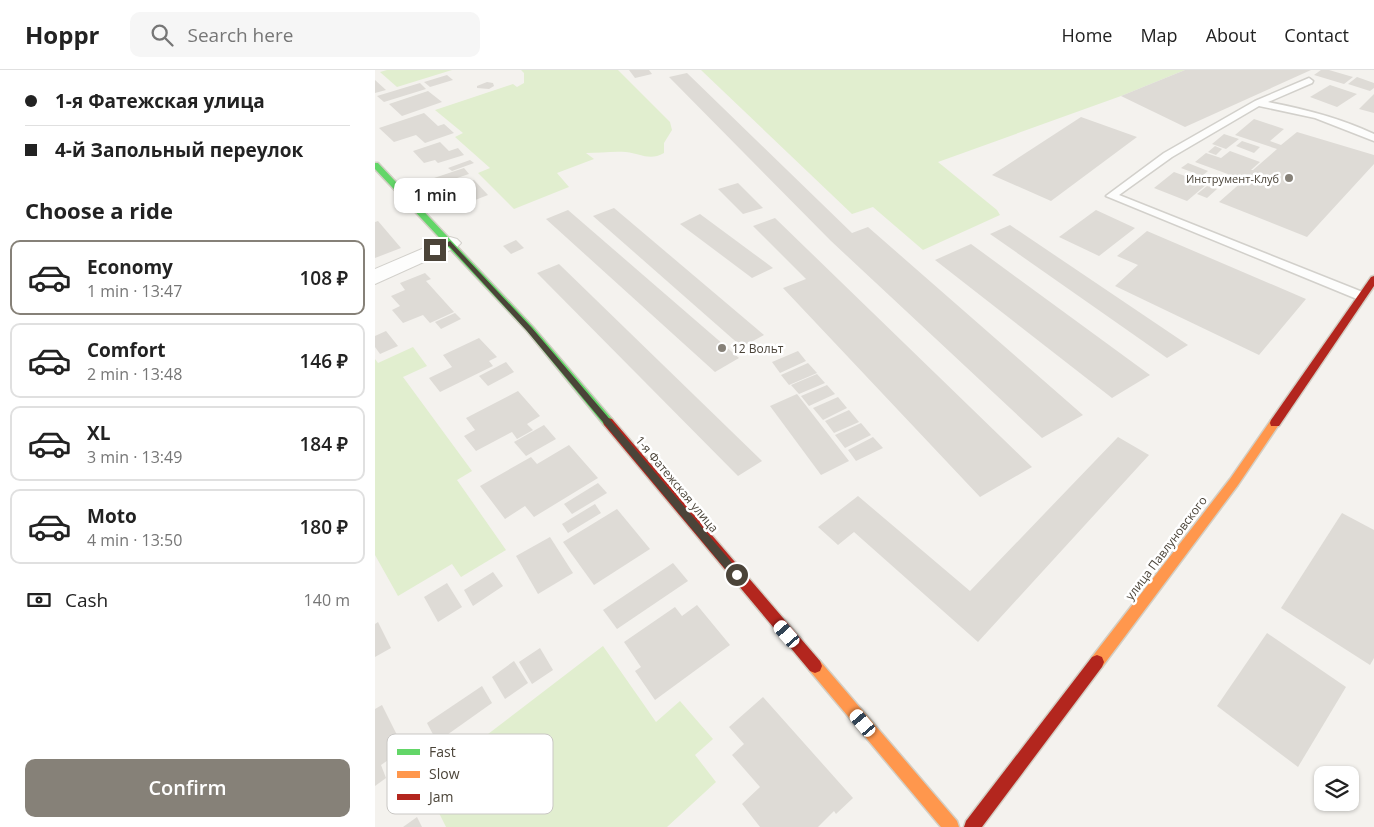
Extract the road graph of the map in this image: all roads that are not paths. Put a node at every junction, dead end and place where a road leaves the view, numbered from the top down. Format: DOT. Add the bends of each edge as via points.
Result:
graph roads {
  1 [pos="1309,81"];
  2 [pos="1258,103"];
  3 [pos="1374,138"];
  4 [pos="375,165"];
  5 [pos="450,243"];
  6 [pos="375,277"];
  7 [pos="1374,279"];
  8 [pos="1361,296"];
  9 [pos="951,827"];
  10 [pos="972,827"];
  1 -- 2 [label="lane"];
  2 -- 3 [label="lane" via="1301,110"];
  2 -- 8 [label="lane" via="1168,156 1111,196"];
  4 -- 5 [label="street, 1-я Фатежская улица"];
  5 -- 6 [label="street"];
  5 -- 9 [label="street, 1-я Фатежская улица" via="530,329"];
  7 -- 8 [label="street, улица Павлуновского"];
  8 -- 10 [label="street, улица Павлуновского" via="1234,482"];
}
